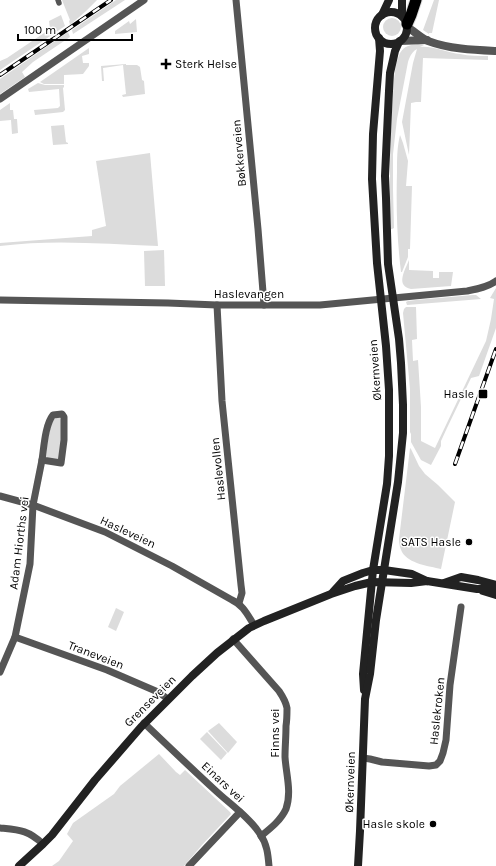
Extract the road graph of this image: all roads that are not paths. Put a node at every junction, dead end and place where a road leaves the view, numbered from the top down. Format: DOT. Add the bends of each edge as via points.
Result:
graph roads {
  1 [pos="144,0"];
  2 [pos="236,0"];
  3 [pos="389,0"];
  4 [pos="402,0"];
  5 [pos="416,0"];
  6 [pos="382,15"];
  7 [pos="405,22"];
  8 [pos="379,38"];
  9 [pos="400,41"];
  10 [pos="428,41"];
  11 [pos="496,51"];
  12 [pos="0,99"];
  13 [pos="496,280"];
  14 [pos="393,298"];
  15 [pos="380,299"];
  16 [pos="0,300"];
  17 [pos="217,305"];
  18 [pos="264,305"];
  19 [pos="42,460"];
  20 [pos="0,496"];
  21 [pos="33,505"];
  22 [pos="373,570"];
  23 [pos="384,570"];
  24 [pos="427,581"];
  25 [pos="372,582"];
  26 [pos="382,582"];
  27 [pos="443,583"];
  28 [pos="496,585"];
  29 [pos="477,589"];
  30 [pos="496,589"];
  31 [pos="331,594"];
  32 [pos="496,595"];
  33 [pos="239,603"];
  34 [pos="461,607"];
  35 [pos="254,625"];
  36 [pos="15,637"];
  37 [pos="234,639"];
  38 [pos="0,672"];
  39 [pos="168,699"];
  40 [pos="365,699"];
  41 [pos="144,723"];
  42 [pos="363,758"];
  43 [pos="240,812"];
  44 [pos="0,828"];
  45 [pos="261,836"];
  46 [pos="43,844"];
  47 [pos="19,866"];
  48 [pos="189,866"];
  49 [pos="269,866"];
  50 [pos="358,866"];
  1 -- 12 [label="street"];
  2 -- 18 [label="street, Bøkkerveien"];
  3 -- 6 [label="main road"];
  4 -- 7 [label="main road"];
  5 -- 7 [label="highway" via="411,15"];
  6 -- 7 [label="main road" via="389,12 399,14"];
  6 -- 8 [label="main road" via="376,24"];
  7 -- 9 [label="main road" via="406,35"];
  7 -- 10 [label="street"];
  8 -- 9 [label="main road" via="391,43"];
  8 -- 15 [label="main road, Økernveien" via="372,178"];
  9 -- 10 [label="street"];
  9 -- 14 [label="main road, Økernveien" via="390,73 385,176 388,264"];
  10 -- 11 [label="street" via="459,48"];
  13 -- 14 [label="street, Haslevangen" via="482,288 467,291"];
  14 -- 15 [label="street, Haslevangen"];
  14 -- 23 [label="main road, Økernveien" via="399,339 403,417 398,482"];
  15 -- 18 [label="street, Haslevangen" via="320,305"];
  15 -- 22 [label="main road, Økernveien" via="389,390 389,456"];
  16 -- 17 [label="street, Haslevangen"];
  17 -- 18 [label="street, Haslevangen"];
  17 -- 33 [label="street, Haslevollen" via="222,401 242,593"];
  19 -- 19 [label="street, Adam Hiorths vei" via="50,418 62,414 64,440 61,463"];
  19 -- 21 [label="street, Adam Hiorths vei"];
  20 -- 21 [label="street, Hasleveien"];
  21 -- 33 [label="street, Hasleveien" via="106,532"];
  21 -- 36 [label="street, Adam Hiorths vei" via="30,564"];
  22 -- 23 [label="main road, Grenseveien"];
  22 -- 25 [label="main road, Økernveien"];
  22 -- 31 [label="main road, Grenseveien" via="343,581"];
  23 -- 24 [label="main road, Grenseveien" via="412,574"];
  23 -- 26 [label="main road, Økernveien"];
  24 -- 26 [label="main road, Grenseveien"];
  24 -- 27 [label="main road, Grenseveien"];
  25 -- 26 [label="main road, Grenseveien"];
  25 -- 31 [label="main road, Grenseveien"];
  25 -- 40 [label="main road, Økernveien" via="363,674"];
  26 -- 40 [label="main road, Økernveien"];
  27 -- 28 [label="main road, Grenseveien" via="460,577"];
  27 -- 29 [label="main road, Grenseveien"];
  29 -- 30 [label="main road, Grenseveien"];
  29 -- 32 [label="main road, Grenseveien"];
  31 -- 35 [label="main road, Grenseveien"];
  33 -- 35 [label="street"];
  34 -- 42 [label="street, Haslekroken" via="450,686 446,740 440,761 429,766"];
  35 -- 37 [label="main road, Grenseveien"];
  36 -- 38 [label="street, Adam Hiorths vei"];
  36 -- 39 [label="street, Traneveien" via="107,670 158,692"];
  37 -- 39 [label="main road, Grenseveien"];
  37 -- 45 [label="street, Finns vei" via="279,691 286,707 288,802 281,818"];
  39 -- 41 [label="main road, Grenseveien"];
  40 -- 42 [label="main road, Økernveien"];
  41 -- 43 [label="street, Einars vei"];
  41 -- 46 [label="main road, Grenseveien"];
  42 -- 50 [label="main road, Økernveien"];
  43 -- 45 [label="street, Einars vei"];
  43 -- 48 [label="street"];
  44 -- 46 [label="street" via="20,830 35,836"];
  45 -- 49 [label="street, Einars vei" via="267,850"];
  46 -- 47 [label="main road, Grenseveien"];
}
